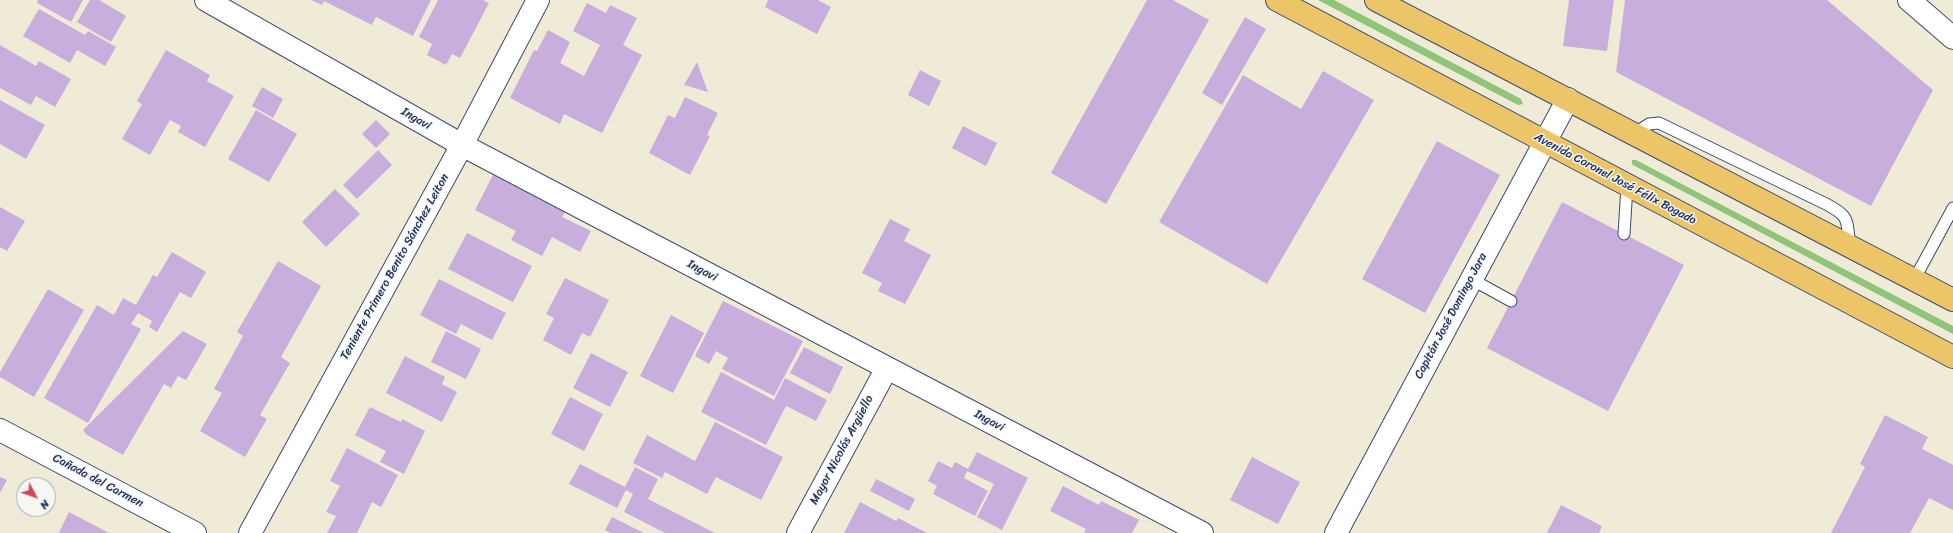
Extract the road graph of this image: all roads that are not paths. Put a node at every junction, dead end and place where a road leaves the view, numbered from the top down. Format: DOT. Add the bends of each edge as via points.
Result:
graph roads {
  1 [pos="206,0"];
  2 [pos="538,0"];
  3 [pos="1277,0"];
  4 [pos="1376,0"];
  5 [pos="1909,0"];
  6 [pos="1953,38"];
  7 [pos="1568,98"];
  8 [pos="1545,142"];
  9 [pos="462,145"];
  10 [pos="1627,186"];
  11 [pos="1953,208"];
  12 [pos="1624,234"];
  13 [pos="1471,279"];
  14 [pos="1914,280"];
  15 [pos="1953,300"];
  16 [pos="1511,302"];
  17 [pos="1953,357"];
  18 [pos="887,368"];
  19 [pos="0,430"];
  20 [pos="195,533"];
  21 [pos="250,533"];
  22 [pos="798,533"];
  23 [pos="1202,533"];
  24 [pos="1336,533"];
  1 -- 9 [label="street, Ingavi"];
  2 -- 9 [label="street, Teniente Primero Benito Sánchez Leiton"];
  3 -- 8 [label="main road, Avenida Coronel José Félix Bogado"];
  4 -- 7 [label="main road"];
  5 -- 6 [label="street"];
  7 -- 8 [label="street, Capitán José Domingo Jara"];
  7 -- 14 [label="main road" via="1632,135"];
  8 -- 10 [label="main road, Avenida Coronel José Félix Bogado"];
  8 -- 13 [label="street, Capitán José Domingo Jara"];
  9 -- 18 [label="street, Ingavi"];
  9 -- 21 [label="street, Teniente Primero Benito Sánchez Leiton"];
  10 -- 12 [label="lane"];
  10 -- 17 [label="main road, Avenida Coronel José Félix Bogado"];
  11 -- 14 [label="lane"];
  13 -- 16 [label="lane"];
  13 -- 24 [label="street, Capitán José Domingo Jara"];
  14 -- 15 [label="main road"];
  18 -- 22 [label="street, Mayor Nicolás Argüello"];
  18 -- 23 [label="street, Ingavi"];
  19 -- 20 [label="street, Cañada del Carmen"];
}
